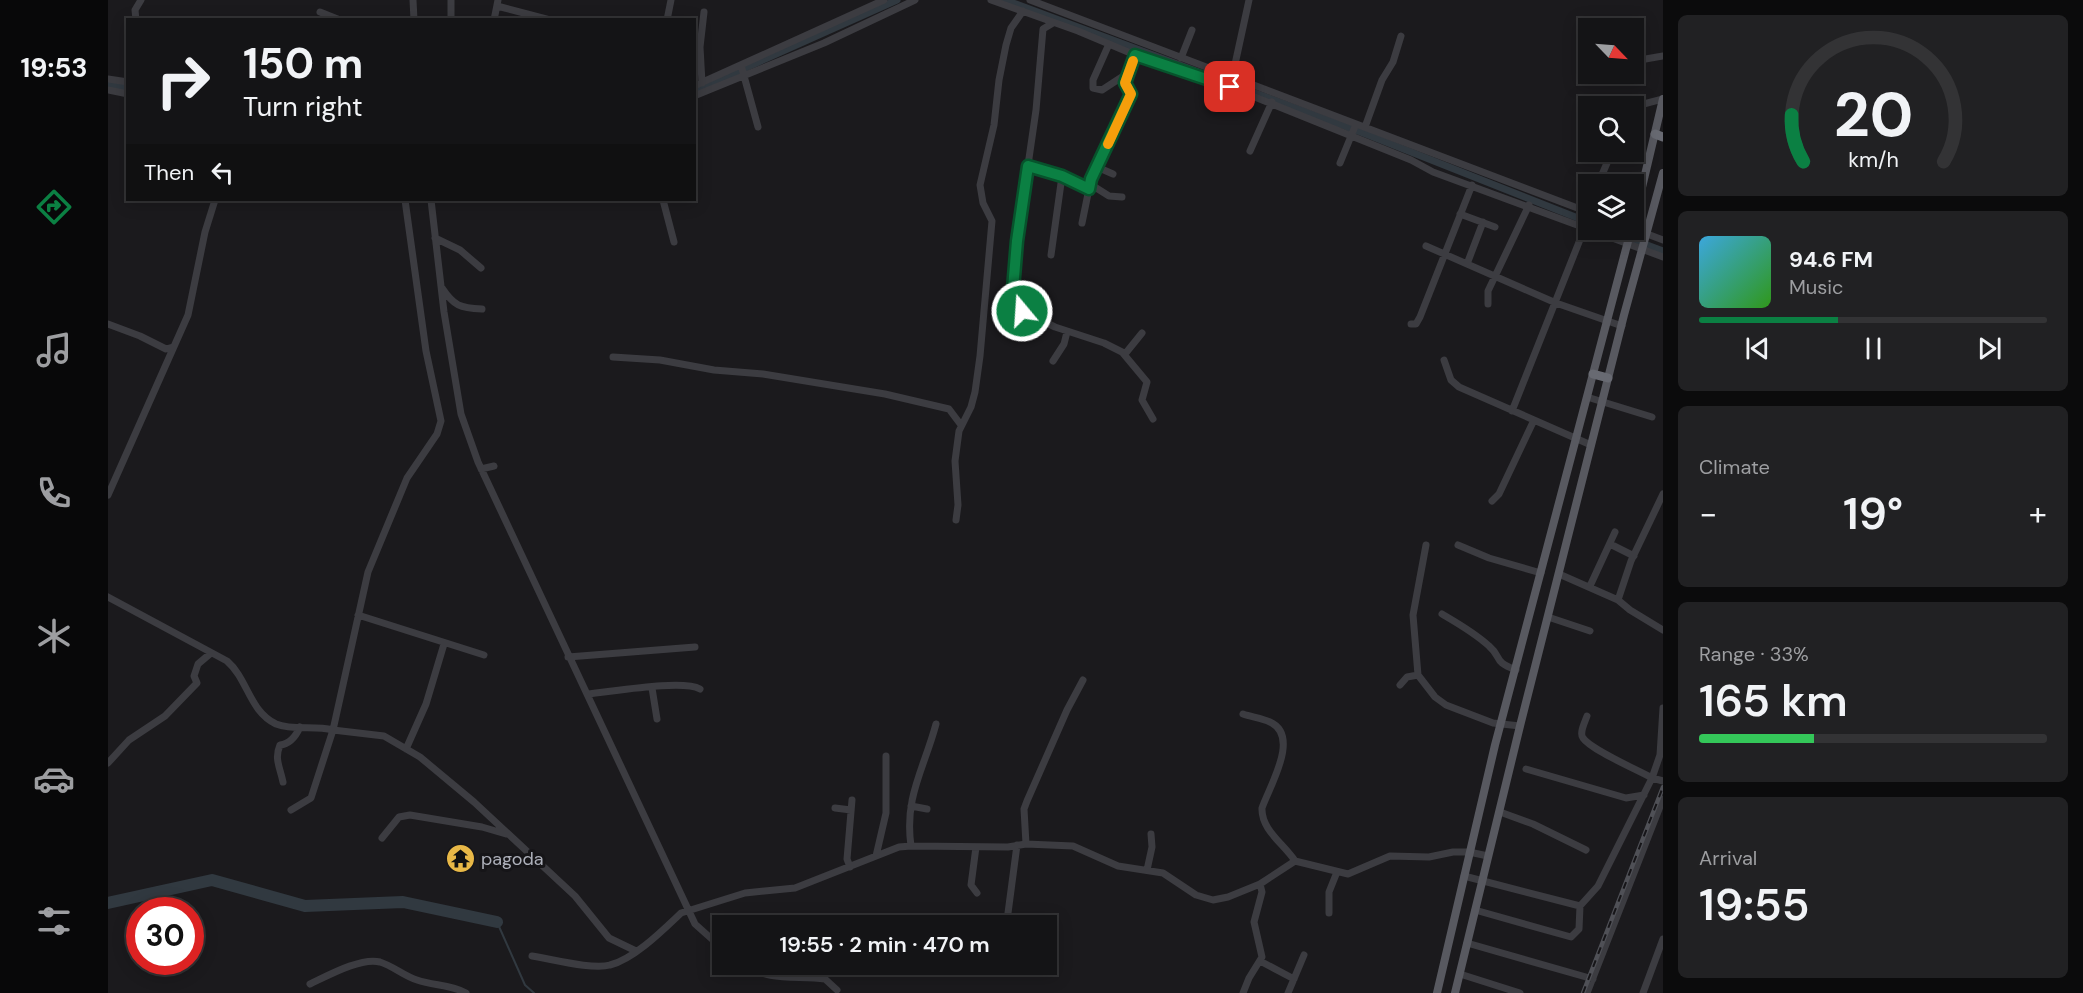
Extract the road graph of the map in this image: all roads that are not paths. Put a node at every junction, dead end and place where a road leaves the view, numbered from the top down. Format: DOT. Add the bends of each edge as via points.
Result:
graph roads {
  1 [pos="141,0"];
  2 [pos="412,0"];
  3 [pos="451,0"];
  4 [pos="671,0"];
  5 [pos="884,0"];
  6 [pos="915,0"];
  7 [pos="991,0"];
  8 [pos="1030,0"];
  9 [pos="1249,0"];
  10 [pos="497,3"];
  11 [pos="1023,11"];
  12 [pos="320,12"];
  13 [pos="704,12"];
  14 [pos="136,18"];
  15 [pos="335,18"];
  16 [pos="414,18"];
  17 [pos="451,18"];
  18 [pos="494,18"];
  19 [pos="544,18"];
  20 [pos="667,18"];
  21 [pos="1053,22"];
  22 [pos="1084,28"];
  23 [pos="1192,30"];
  24 [pos="1401,36"];
  25 [pos="1109,44"];
  26 [pos="1135,55"];
  27 [pos="1663,56"];
  28 [pos="1181,58"];
  29 [pos="1644,60"];
  30 [pos="744,71"];
  31 [pos="1128,73"];
  32 [pos="1232,78"];
  33 [pos="108,79"];
  34 [pos="126,82"];
  35 [pos="698,85"];
  36 [pos="108,90"];
  37 [pos="126,94"];
  38 [pos="696,95"];
  39 [pos="1273,99"];
  40 [pos="1663,99"];
  41 [pos="1644,104"];
  42 [pos="758,127"];
  43 [pos="1365,127"];
  44 [pos="1353,129"];
  45 [pos="1659,135"];
  46 [pos="1250,151"];
  47 [pos="1340,163"];
  48 [pos="1607,163"];
  49 [pos="1098,165"];
  50 [pos="1028,166"];
  51 [pos="1113,171"];
  52 [pos="1663,173"];
  53 [pos="1602,174"];
  54 [pos="1062,176"];
  55 [pos="1472,185"];
  56 [pos="1089,186"];
  57 [pos="1644,187"];
  58 [pos="1122,197"];
  59 [pos="214,201"];
  60 [pos="405,201"];
  61 [pos="430,201"];
  62 [pos="663,201"];
  63 [pos="1529,205"];
  64 [pos="1578,205"];
  65 [pos="1460,214"];
  66 [pos="1483,222"];
  67 [pos="1082,223"];
  68 [pos="1578,224"];
  69 [pos="1495,227"];
  70 [pos="1647,235"];
  71 [pos="435,238"];
  72 [pos="1583,240"];
  73 [pos="1629,240"];
  74 [pos="1635,240"];
  75 [pos="1663,240"];
  76 [pos="674,242"];
  77 [pos="1426,246"];
  78 [pos="1644,248"];
  79 [pos="1445,254"];
  80 [pos="1051,255"];
  81 [pos="1663,257"];
  82 [pos="1467,264"];
  83 [pos="481,268"];
  84 [pos="1495,275"];
  85 [pos="441,286"];
  86 [pos="1015,302"];
  87 [pos="1556,303"];
  88 [pos="1488,304"];
  89 [pos="482,309"];
  90 [pos="1606,321"];
  91 [pos="108,324"];
  92 [pos="1411,324"];
  93 [pos="1622,326"];
  94 [pos="1067,332"];
  95 [pos="1142,333"];
  96 [pos="1011,334"];
  97 [pos="173,347"];
  98 [pos="1125,354"];
  99 [pos="613,357"];
  100 [pos="1444,360"];
  101 [pos="1053,361"];
  102 [pos="1593,374"];
  103 [pos="1608,378"];
  104 [pos="1587,397"];
  105 [pos="1603,401"];
  106 [pos="1512,411"];
  107 [pos="1652,417"];
  108 [pos="1153,419"];
  109 [pos="1534,420"];
  110 [pos="962,425"];
  111 [pos="1576,440"];
  112 [pos="1591,445"];
  113 [pos="494,466"];
  114 [pos="481,469"];
  115 [pos="1663,494"];
  116 [pos="108,495"];
  117 [pos="1492,501"];
  118 [pos="957,520"];
  119 [pos="1615,532"];
  120 [pos="1610,544"];
  121 [pos="1426,545"];
  122 [pos="1458,545"];
  123 [pos="1634,556"];
  124 [pos="1541,573"];
  125 [pos="1559,574"];
  126 [pos="1590,586"];
  127 [pos="108,597"];
  128 [pos="1618,600"];
  129 [pos="1442,614"];
  130 [pos="358,615"];
  131 [pos="1548,617"];
  132 [pos="1663,630"];
  133 [pos="1590,632"];
  134 [pos="444,644"];
  135 [pos="695,647"];
  136 [pos="211,653"];
  137 [pos="484,655"];
  138 [pos="568,657"];
  139 [pos="1516,670"];
  140 [pos="1418,675"];
  141 [pos="1083,680"];
  142 [pos="1400,685"];
  143 [pos="652,688"];
  144 [pos="700,689"];
  145 [pos="587,694"];
  146 [pos="1663,708"];
  147 [pos="1243,714"];
  148 [pos="1587,716"];
  149 [pos="657,719"];
  150 [pos="936,724"];
  151 [pos="1501,724"];
  152 [pos="1520,726"];
  153 [pos="300,727"];
  154 [pos="333,730"];
  155 [pos="406,748"];
  156 [pos="886,756"];
  157 [pos="108,763"];
  158 [pos="1526,769"];
  159 [pos="1653,778"];
  160 [pos="1663,781"];
  161 [pos="283,782"];
  162 [pos="1644,795"];
  163 [pos="1663,799"];
  164 [pos="852,800"];
  165 [pos="911,806"];
  166 [pos="835,808"];
  167 [pos="927,809"];
  168 [pos="291,810"];
  169 [pos="851,810"];
  170 [pos="1500,812"];
  171 [pos="1150,834"];
  172 [pos="508,835"];
  173 [pos="382,838"];
  174 [pos="1026,844"];
  175 [pos="1017,845"];
  176 [pos="911,846"];
  177 [pos="976,847"];
  178 [pos="1586,850"];
  179 [pos="1469,852"];
  180 [pos="876,856"];
  181 [pos="1488,856"];
  182 [pos="1295,861"];
  183 [pos="850,867"];
  184 [pos="1147,870"];
  185 [pos="1337,872"];
  186 [pos="1464,876"];
  187 [pos="1483,880"];
  188 [pos="1260,884"];
  189 [pos="977,893"];
  190 [pos="1580,906"];
  191 [pos="690,909"];
  192 [pos="1475,910"];
  193 [pos="1329,913"];
  194 [pos="1008,915"];
  195 [pos="712,939"];
  196 [pos="1663,939"];
  197 [pos="1467,943"];
  198 [pos="636,951"];
  199 [pos="1304,955"];
  200 [pos="532,956"];
  201 [pos="1260,961"];
  202 [pos="1460,974"];
  203 [pos="767,975"];
  204 [pos="1294,979"];
  205 [pos="1593,979"];
  206 [pos="310,984"];
  207 [pos="837,990"];
  208 [pos="1436,992"];
  209 [pos="466,993"];
  210 [pos="1243,993"];
  211 [pos="1288,993"];
  212 [pos="1455,993"];
  213 [pos="1520,993"];
  214 [pos="1587,993"];
  215 [pos="1643,993"];
  1 -- 14 [label="street"];
  2 -- 16 [label="street"];
  3 -- 17 [label="street"];
  4 -- 20 [label="street"];
  5 -- 30 [label="street"];
  6 -- 30 [label="street"];
  7 -- 11 [label="street"];
  8 -- 22 [label="street"];
  9 -- 32 [label="street"];
  10 -- 18 [label="street"];
  10 -- 19 [label="street"];
  11 -- 21 [label="street"];
  11 -- 110 [label="street" via="1011,28 1006,45 980,185 992,221 991,247 975,392"];
  12 -- 15 [label="street"];
  13 -- 35 [label="street"];
  21 -- 22 [label="street"];
  21 -- 50 [label="street" via="1043,29"];
  22 -- 25 [label="street"];
  22 -- 28 [label="street"];
  23 -- 28 [label="street"];
  24 -- 43 [label="street"];
  25 -- 26 [label="street"];
  25 -- 31 [label="street" via="1093,88 1102,90"];
  26 -- 31 [label="street"];
  26 -- 39 [label="street"];
  27 -- 29 [label="street"];
  28 -- 32 [label="street"];
  30 -- 35 [label="street"];
  30 -- 38 [label="street"];
  30 -- 42 [label="street"];
  31 -- 49 [label="street" via="1125,83 1131,94"];
  32 -- 39 [label="street"];
  33 -- 34 [label="street"];
  36 -- 37 [label="street"];
  39 -- 44 [label="street"];
  39 -- 44 [label="street"];
  39 -- 46 [label="street"];
  40 -- 41 [label="street"];
  40 -- 45 [label="main road"];
  43 -- 44 [label="street"];
  43 -- 64 [label="street"];
  44 -- 47 [label="street"];
  44 -- 55 [label="street" via="1433,172"];
  45 -- 57 [label="main road"];
  48 -- 53 [label="street"];
  49 -- 51 [label="street"];
  49 -- 56 [label="street"];
  50 -- 54 [label="street"];
  50 -- 86 [label="street" via="1017,241"];
  52 -- 70 [label="main road"];
  54 -- 56 [label="street"];
  54 -- 80 [label="street"];
  55 -- 63 [label="street"];
  55 -- 65 [label="street"];
  56 -- 58 [label="street" via="1109,196"];
  56 -- 67 [label="street"];
  59 -- 97 [label="street" via="194,297"];
  60 -- 130 [label="street" via="426,351 441,421 437,434 407,478 368,572"];
  61 -- 71 [label="street"];
  62 -- 76 [label="street"];
  63 -- 68 [label="street"];
  63 -- 84 [label="street"];
  65 -- 66 [label="street"];
  65 -- 79 [label="street"];
  66 -- 69 [label="street"];
  66 -- 82 [label="street"];
  70 -- 75 [label="street"];
  70 -- 78 [label="main road"];
  71 -- 83 [label="street" via="454,246"];
  71 -- 85 [label="street"];
  72 -- 87 [label="street"];
  73 -- 90 [label="main road"];
  74 -- 78 [label="street"];
  77 -- 79 [label="street"];
  78 -- 81 [label="street"];
  78 -- 93 [label="main road"];
  79 -- 82 [label="street"];
  79 -- 92 [label="street" via="1418,321"];
  82 -- 84 [label="street"];
  84 -- 87 [label="street"];
  84 -- 88 [label="street" via="1488,291"];
  85 -- 89 [label="street" via="452,303"];
  85 -- 114 [label="street" via="461,414"];
  86 -- 94 [label="street" via="1022,311"];
  86 -- 96 [label="street" via="1007,321"];
  87 -- 90 [label="street"];
  87 -- 106 [label="street"];
  90 -- 93 [label="street"];
  90 -- 102 [label="main road"];
  91 -- 97 [label="street" via="166,349"];
  93 -- 103 [label="main road"];
  94 -- 98 [label="street"];
  94 -- 101 [label="street"];
  95 -- 98 [label="street"];
  97 -- 116 [label="street"];
  98 -- 108 [label="street" via="1147,382 1142,400"];
  99 -- 110 [label="street" via="763,374 885,394 949,409"];
  100 -- 106 [label="street" via="1455,384"];
  102 -- 103 [label="highway"];
  102 -- 104 [label="main road"];
  103 -- 105 [label="main road"];
  104 -- 105 [label="street"];
  104 -- 111 [label="main road"];
  105 -- 107 [label="street"];
  105 -- 112 [label="main road"];
  106 -- 109 [label="street"];
  109 -- 111 [label="street"];
  109 -- 117 [label="street"];
  110 -- 118 [label="street" via="955,461"];
  111 -- 112 [label="street"];
  111 -- 124 [label="main road"];
  112 -- 125 [label="main road"];
  113 -- 114 [label="street"];
  114 -- 138 [label="street"];
  115 -- 123 [label="street"];
  119 -- 120 [label="street"];
  120 -- 123 [label="street"];
  120 -- 126 [label="street"];
  121 -- 140 [label="street" via="1413,615"];
  122 -- 124 [label="street"];
  123 -- 128 [label="street"];
  124 -- 139 [label="main road"];
  125 -- 126 [label="street"];
  125 -- 131 [label="main road"];
  126 -- 128 [label="street"];
  127 -- 136 [label="street"];
  128 -- 132 [label="street"];
  129 -- 139 [label="street" via="1473,632 1492,648 1501,663"];
  130 -- 134 [label="street"];
  130 -- 154 [label="street"];
  131 -- 133 [label="street"];
  131 -- 152 [label="main road"];
  134 -- 137 [label="street"];
  134 -- 155 [label="street" via="426,704"];
  135 -- 138 [label="street"];
  136 -- 153 [label="street" via="234,667 259,711 277,724"];
  136 -- 157 [label="street" via="198,664 194,676 197,683 186,696 154,725 129,740"];
  138 -- 145 [label="street"];
  139 -- 151 [label="main road"];
  140 -- 142 [label="street" via="1407,677"];
  140 -- 151 [label="street" via="1440,701"];
  141 -- 174 [label="street" via="1024,809"];
  143 -- 144 [label="street" via="686,685"];
  143 -- 145 [label="street"];
  143 -- 149 [label="street"];
  145 -- 191 [label="street"];
  146 -- 159 [label="street" via="1660,754"];
  147 -- 182 [label="street" via="1272,723 1283,738 1281,760 1261,816"];
  148 -- 159 [label="street" via="1583,739"];
  150 -- 165 [label="street"];
  151 -- 152 [label="street"];
  151 -- 179 [label="main road"];
  152 -- 170 [label="main road"];
  153 -- 154 [label="street"];
  153 -- 161 [label="street" via="287,744 280,745 277,753"];
  154 -- 155 [label="street" via="384,736"];
  154 -- 168 [label="street" via="310,798"];
  155 -- 172 [label="street" via="448,779"];
  156 -- 180 [label="street" via="886,813"];
  158 -- 162 [label="street" via="1626,798"];
  159 -- 160 [label="street"];
  159 -- 162 [label="street"];
  162 -- 190 [label="street" via="1598,886"];
  163 -- 205 [label="street"];
  164 -- 169 [label="street"];
  165 -- 167 [label="street"];
  165 -- 176 [label="street"];
  166 -- 169 [label="street"];
  169 -- 183 [label="street" via="847,859"];
  170 -- 178 [label="street"];
  170 -- 181 [label="main road"];
  171 -- 184 [label="street" via="1152,847"];
  172 -- 173 [label="street" via="410,815 399,817"];
  172 -- 198 [label="street" via="575,896 609,938"];
  174 -- 175 [label="street"];
  174 -- 184 [label="street" via="1073,846 1118,866"];
  175 -- 177 [label="street"];
  175 -- 194 [label="street"];
  176 -- 177 [label="street"];
  176 -- 180 [label="street"];
  177 -- 189 [label="street" via="971,885"];
  179 -- 181 [label="street"];
  179 -- 185 [label="street" via="1390,856 1356,872"];
  179 -- 186 [label="main road"];
  180 -- 183 [label="street"];
  181 -- 187 [label="main road"];
  182 -- 185 [label="street"];
  182 -- 188 [label="street"];
  183 -- 191 [label="street" via="795,888 745,893"];
  184 -- 188 [label="street" via="1163,873 1198,897 1213,900"];
  185 -- 193 [label="street" via="1329,892"];
  186 -- 187 [label="street"];
  186 -- 208 [label="main road"];
  187 -- 190 [label="street"];
  187 -- 192 [label="main road"];
  188 -- 201 [label="street" via="1262,892 1254,922"];
  190 -- 192 [label="street" via="1579,929 1571,937"];
  191 -- 195 [label="street" via="695,924"];
  191 -- 198 [label="street"];
  192 -- 197 [label="main road"];
  196 -- 215 [label="street"];
  197 -- 202 [label="main road"];
  197 -- 205 [label="street"];
  198 -- 200 [label="street" via="603,966"];
  199 -- 204 [label="street"];
  201 -- 204 [label="street"];
  201 -- 210 [label="street"];
  202 -- 212 [label="main road"];
  202 -- 213 [label="street"];
  203 -- 207 [label="street" via="825,979"];
  204 -- 211 [label="street"];
  205 -- 214 [label="street"];
  206 -- 209 [label="street" via="365,961"];
}
